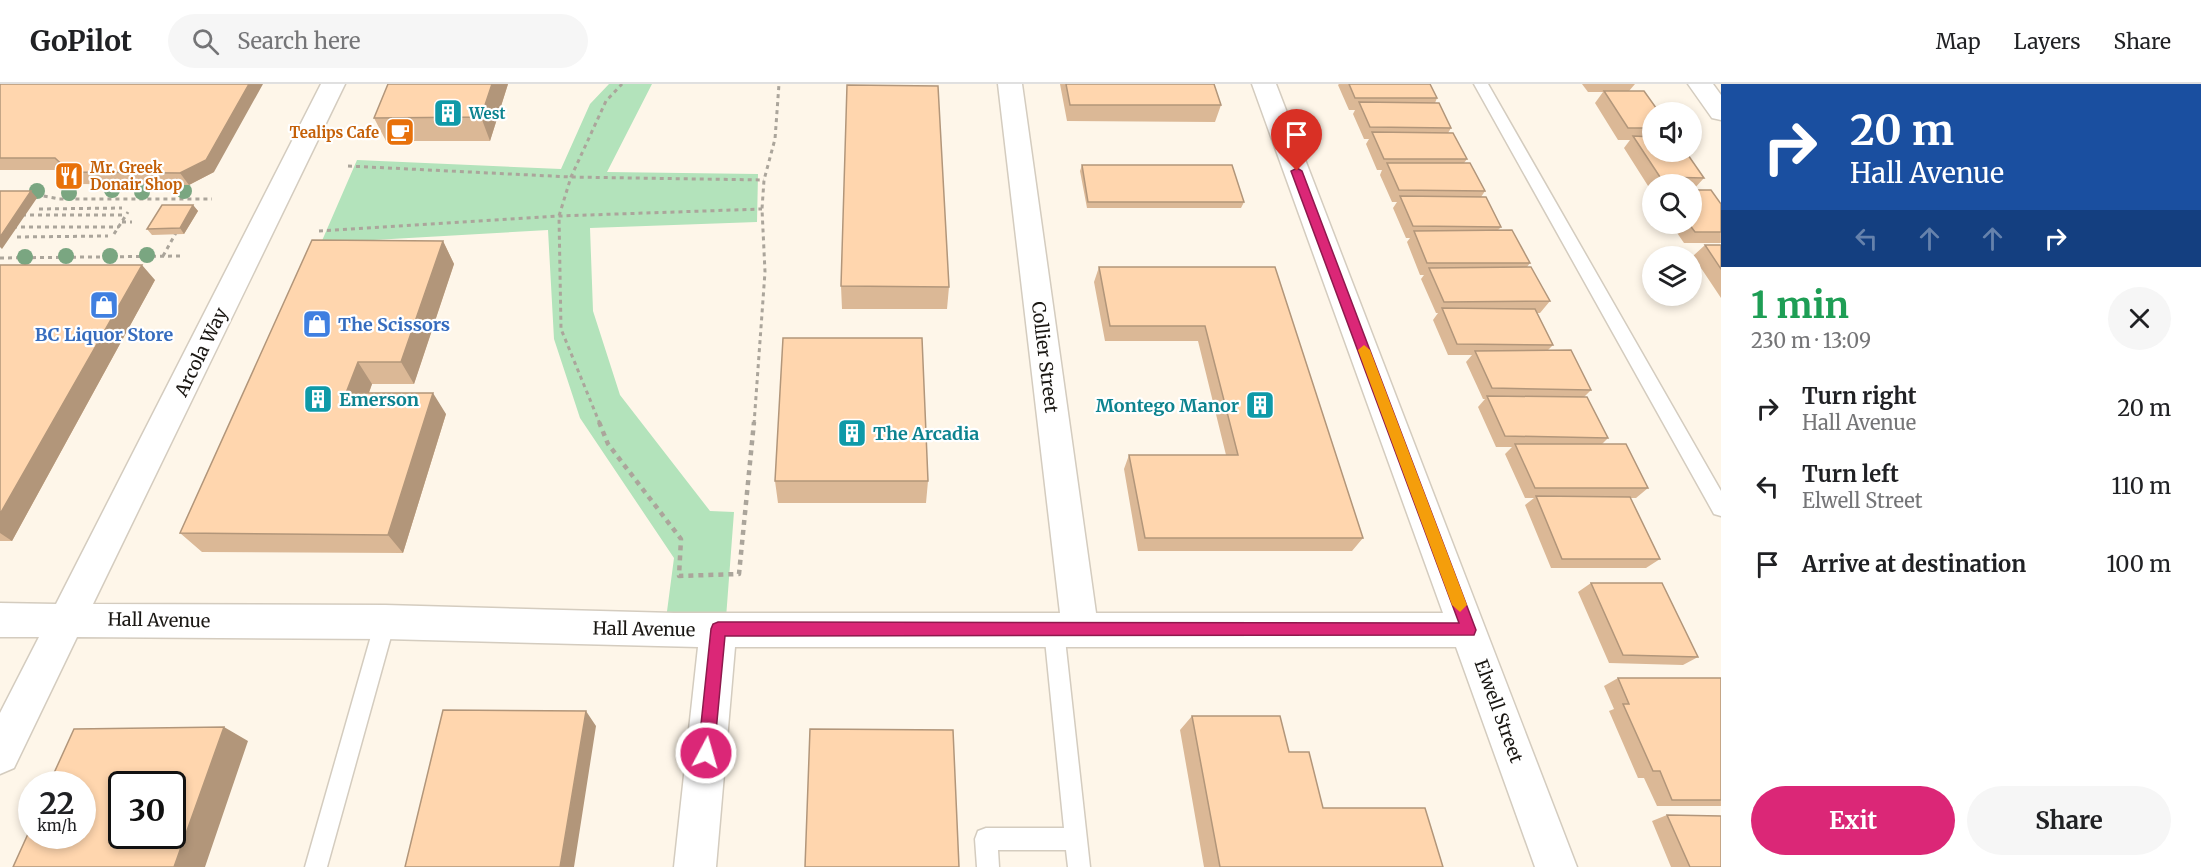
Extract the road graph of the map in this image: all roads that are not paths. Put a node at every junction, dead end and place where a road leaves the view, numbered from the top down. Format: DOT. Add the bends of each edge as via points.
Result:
graph roads {
  1 [pos="333,84"];
  2 [pos="1010,84"];
  3 [pos="1264,84"];
  4 [pos="1481,84"];
  5 [pos="1700,84"];
  6 [pos="1721,112"];
  7 [pos="1721,508"];
  8 [pos="0,620"];
  9 [pos="67,620"];
  10 [pos="385,622"];
  11 [pos="718,629"];
  12 [pos="1067,630"];
  13 [pos="1469,630"];
  14 [pos="0,754"];
  15 [pos="1076,839"];
  16 [pos="316,867"];
  17 [pos="695,867"];
  18 [pos="988,867"];
  19 [pos="1079,867"];
  20 [pos="1556,867"];
  1 -- 9 [label="street, Arcola Way"];
  2 -- 12 [label="street, Collier Street"];
  3 -- 13 [label="street, Elwell Street"];
  4 -- 7 [label="lane"];
  5 -- 6 [label="street"];
  8 -- 9 [label="street, Hall Avenue"];
  9 -- 10 [label="street, Hall Avenue"];
  9 -- 14 [label="street, Arcola Way"];
  10 -- 11 [label="street, Hall Avenue"];
  10 -- 16 [label="lane"];
  11 -- 12 [label="street, Hall Avenue"];
  11 -- 17 [label="street"];
  12 -- 13 [label="street, Hall Avenue"];
  12 -- 15 [label="lane"];
  13 -- 20 [label="street, Elwell Street"];
  15 -- 18 [label="lane" via="986,839"];
  15 -- 19 [label="lane"];
}
